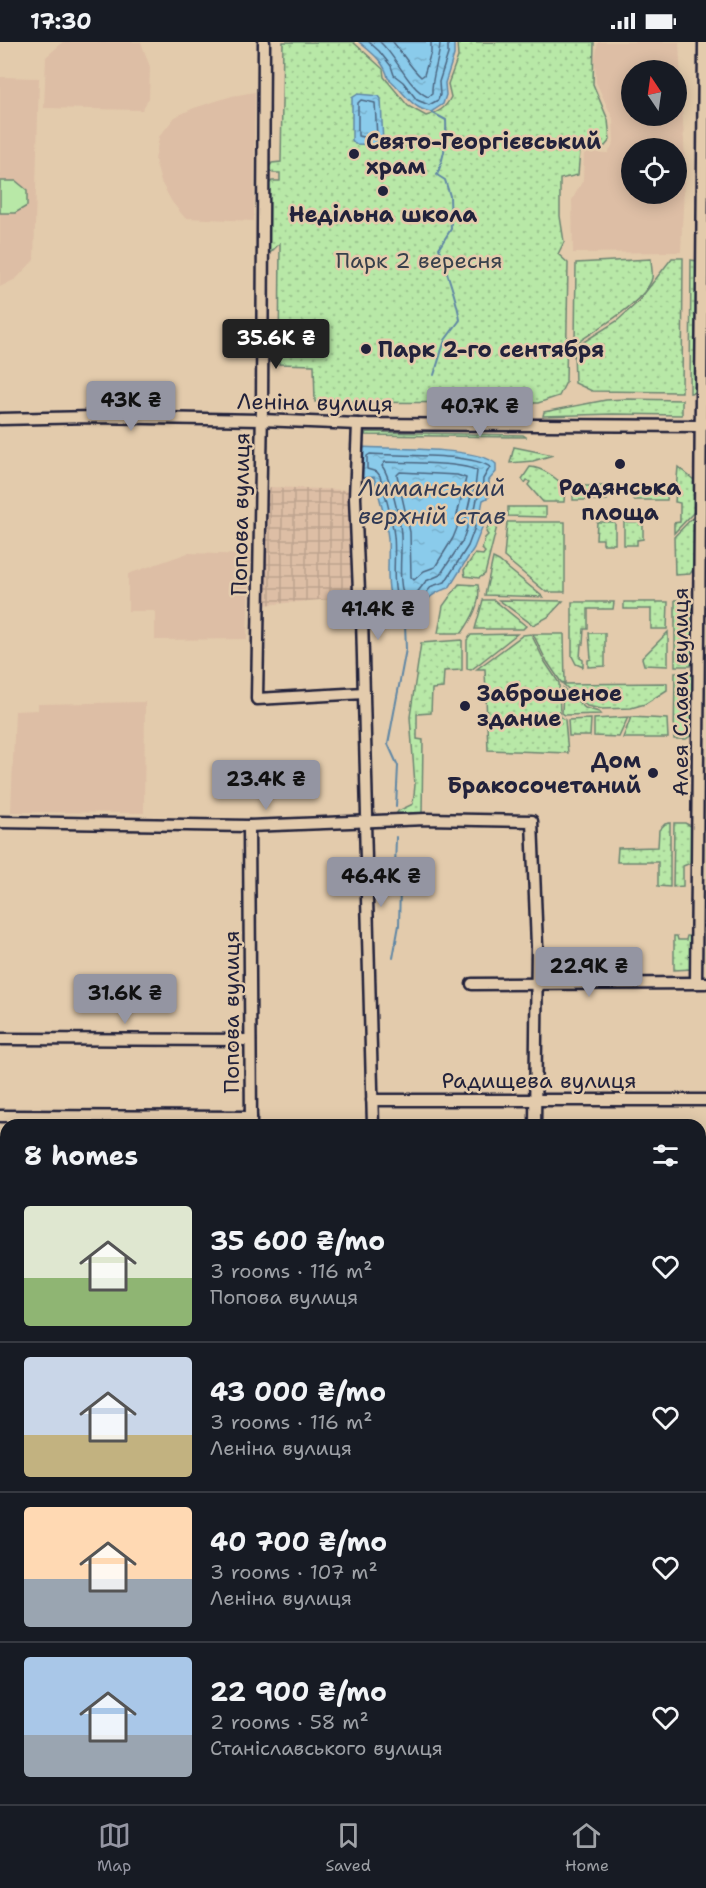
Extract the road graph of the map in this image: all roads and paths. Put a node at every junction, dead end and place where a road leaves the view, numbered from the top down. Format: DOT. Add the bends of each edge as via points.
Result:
graph roads {
  1 [pos="264,42"];
  2 [pos="704,42"];
  3 [pos="0,419"];
  4 [pos="261,420"];
  5 [pos="358,424"];
  6 [pos="704,426"];
  7 [pos="364,693"];
  8 [pos="0,822"];
  9 [pos="364,822"];
  10 [pos="249,826"];
  11 [pos="701,983"];
  12 [pos="472,984"];
  13 [pos="537,984"];
  14 [pos="0,1039"];
  15 [pos="250,1040"];
  16 [pos="372,1100"];
  17 [pos="537,1100"];
  18 [pos="706,1100"];
  19 [pos="0,1116"];
  20 [pos="151,1119"];
  21 [pos="251,1119"];
  22 [pos="372,1119"];
  23 [pos="535,1119"];
  1 -- 4 [label="street, Попова вулиця"];
  2 -- 6 [label="street, Алея Слави вулиця"];
  3 -- 4 [label="street, Леніна вулиця"];
  4 -- 5 [label="street, Леніна вулиця"];
  4 -- 7 [label="street, Попова вулиця" via="257,699"];
  5 -- 6 [label="street, Леніна вулиця"];
  5 -- 7 [label="street" via="355,498"];
  6 -- 11 [label="street, Алея Слави вулиця"];
  7 -- 9 [label="street"];
  8 -- 10 [label="street"];
  9 -- 10 [label="street"];
  9 -- 13 [label="street" via="532,821"];
  9 -- 16 [label="street"];
  10 -- 15 [label="street, Попова вулиця"];
  11 -- 13 [label="street"];
  12 -- 13 [label="street"];
  13 -- 17 [label="street"];
  14 -- 15 [label="street"];
  15 -- 21 [label="street, Попова вулиця"];
  16 -- 17 [label="street, Радищева вулиця"];
  16 -- 22 [label="street"];
  17 -- 18 [label="street, Радищева вулиця"];
  17 -- 23 [label="street"];
  19 -- 20 [label="street"];
}
